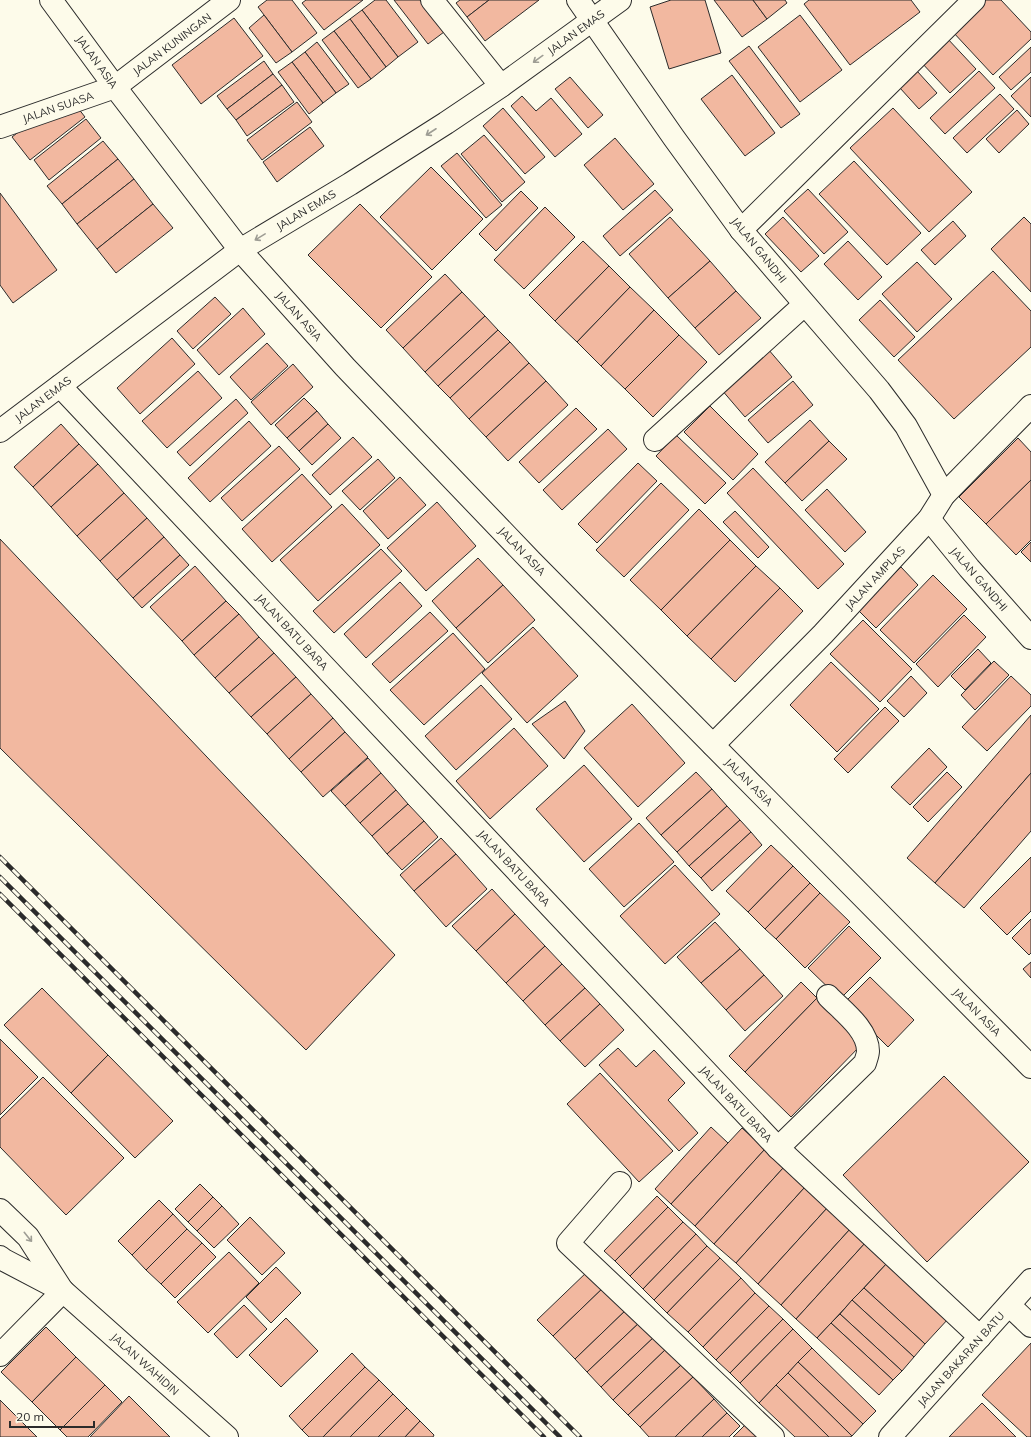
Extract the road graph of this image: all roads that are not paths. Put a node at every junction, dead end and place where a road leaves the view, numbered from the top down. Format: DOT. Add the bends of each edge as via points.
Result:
graph roads {
  1 [pos="51,0"];
  2 [pos="229,0"];
  3 [pos="432,0"];
  4 [pos="578,0"];
  5 [pos="620,0"];
  6 [pos="974,0"];
  7 [pos="592,20"];
  8 [pos="501,86"];
  9 [pos="115,87"];
  10 [pos="0,127"];
  11 [pos="741,230"];
  12 [pos="240,250"];
  13 [pos="804,305"];
  14 [pos="60,386"];
  15 [pos="1031,406"];
  16 [pos="0,431"];
  17 [pos="654,440"];
  18 [pos="944,495"];
  19 [pos="928,519"];
  20 [pos="1031,638"];
  21 [pos="713,745"];
  22 [pos="828,996"];
  23 [pos="1031,1067"];
  24 [pos="778,1148"];
  25 [pos="620,1183"];
  26 [pos="0,1210"];
  27 [pos="0,1257"];
  28 [pos="1031,1280"];
  29 [pos="62,1291"];
  30 [pos="1008,1305"];
  31 [pos="1031,1326"];
  32 [pos="980,1337"];
  33 [pos="0,1355"];
  34 [pos="227,1437"];
  35 [pos="773,1437"];
  36 [pos="890,1437"];
  1 -- 9 [label="street, JALAN ASIA"];
  2 -- 9 [label="street, JALAN KUNINGAN"];
  3 -- 8 [label="street"];
  4 -- 7 [label="street, JALAN GANDHI"];
  5 -- 7 [label="street, JALAN EMAS"];
  6 -- 11 [label="street"];
  7 -- 8 [label="street, JALAN EMAS, one-way"];
  7 -- 11 [label="street, JALAN GANDHI"];
  8 -- 12 [label="street, JALAN EMAS, one-way" via="350,184"];
  9 -- 10 [label="street, JALAN SUASA"];
  9 -- 12 [label="street, JALAN ASIA"];
  11 -- 13 [label="street, JALAN GANDHI"];
  12 -- 14 [label="street, JALAN EMAS"];
  12 -- 21 [label="street, JALAN ASIA" via="345,367 531,561"];
  13 -- 17 [label="street"];
  13 -- 18 [label="street, JALAN GANDHI" via="879,390 906,426"];
  14 -- 16 [label="street, JALAN EMAS"];
  14 -- 24 [label="street, JALAN BATU BARA"];
  15 -- 18 [label="street, JALAN AMPLAS"];
  18 -- 19 [label="street, JALAN AMPLAS"];
  19 -- 20 [label="street, JALAN GANDHI"];
  19 -- 21 [label="street, JALAN AMPLAS" via="823,634"];
  21 -- 23 [label="street, JALAN ASIA"];
  22 -- 24 [label="street" via="866,1040 868,1051 865,1063"];
  24 -- 32 [label="street, JALAN BATU BARA"];
  25 -- 35 [label="street" via="568,1243"];
  26 -- 29 [label="street, JALAN WAHIDIN, one-way" via="28,1237"];
  27 -- 29 [label="street, JALAN WAHIDIN"];
  28 -- 30 [label="street, JALAN BAKARAN BATU"];
  29 -- 33 [label="street"];
  29 -- 34 [label="street, JALAN WAHIDIN"];
  30 -- 31 [label="street"];
  30 -- 32 [label="street, JALAN BAKARAN BATU"];
  32 -- 36 [label="street, JALAN BAKARAN BATU"];
}
